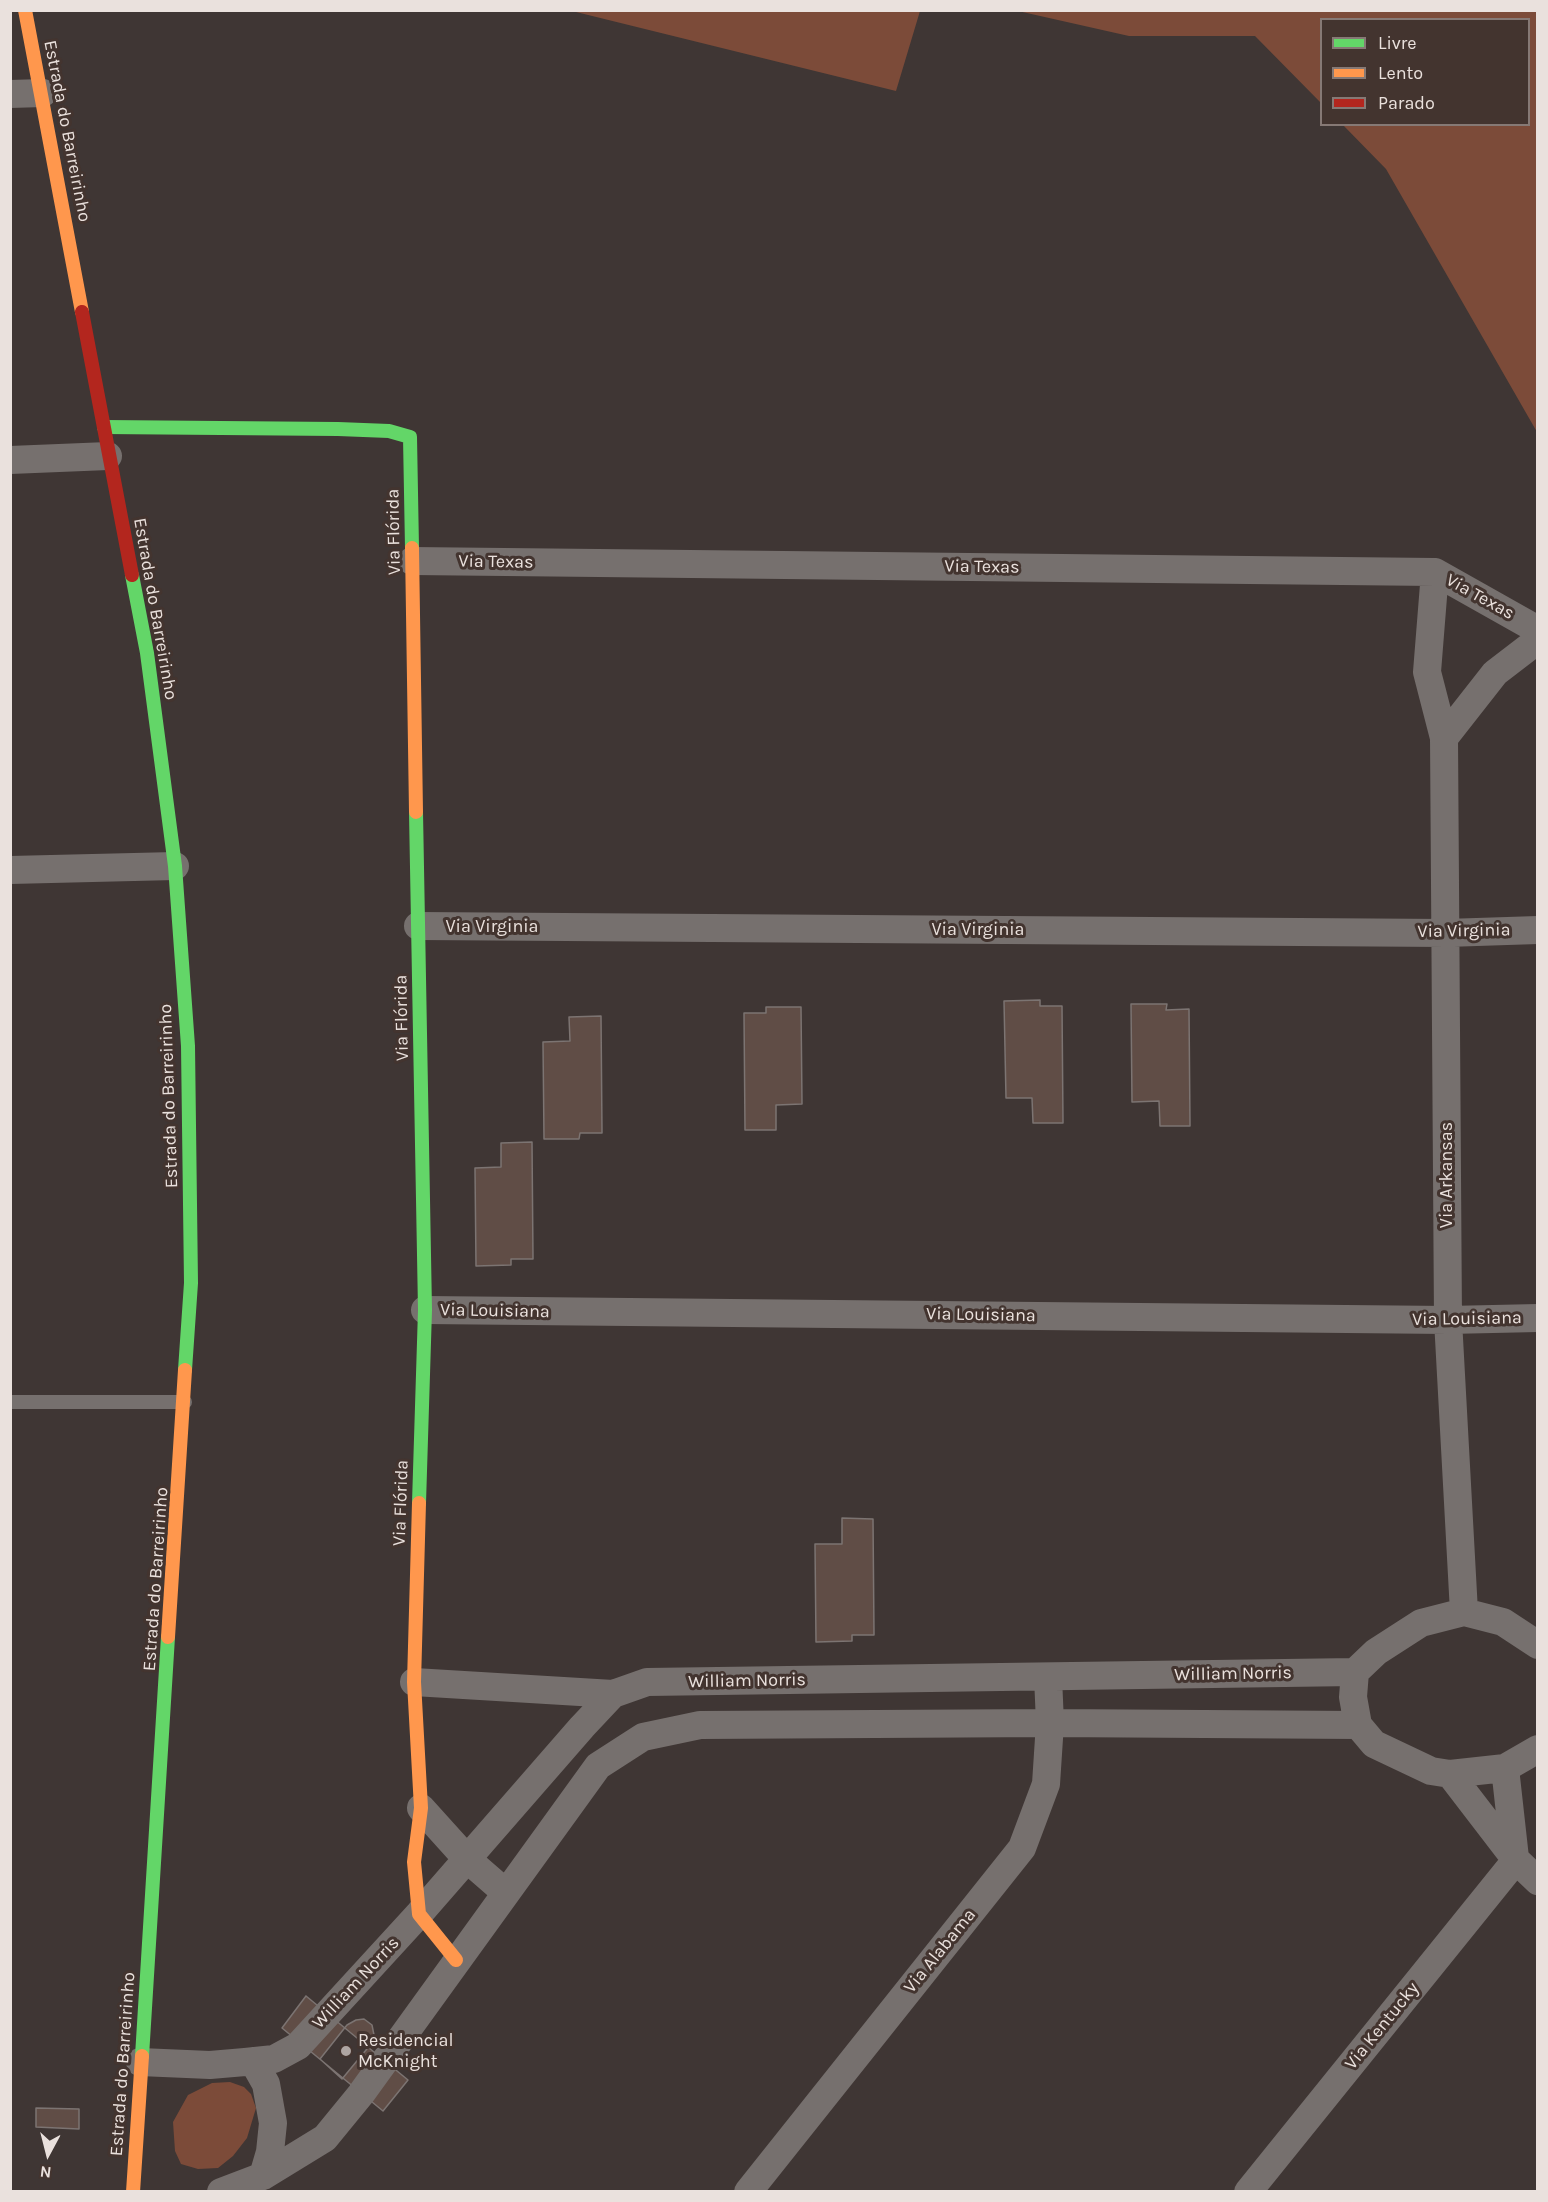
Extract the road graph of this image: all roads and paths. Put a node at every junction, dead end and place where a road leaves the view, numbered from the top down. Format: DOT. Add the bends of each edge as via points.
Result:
graph roads {
  1 [pos="25,10"];
  2 [pos="43,93"];
  3 [pos="10,94"];
  4 [pos="104,427"];
  5 [pos="108,456"];
  6 [pos="10,460"];
  7 [pos="412,561"];
  8 [pos="1435,572"];
  9 [pos="1538,630"];
  10 [pos="1538,640"];
  11 [pos="1444,738"];
  12 [pos="175,866"];
  13 [pos="10,870"];
  14 [pos="418,927"];
  15 [pos="1538,930"];
  16 [pos="1446,933"];
  17 [pos="425,1310"];
  18 [pos="1538,1318"];
  19 [pos="1448,1320"];
  20 [pos="10,1402"];
  21 [pos="184,1402"];
  22 [pos="1464,1612"];
  23 [pos="1538,1645"];
  24 [pos="1354,1672"];
  25 [pos="1048,1677"];
  26 [pos="414,1682"];
  27 [pos="614,1695"];
  28 [pos="1050,1723"];
  29 [pos="1358,1725"];
  30 [pos="1538,1749"];
  31 [pos="1505,1768"];
  32 [pos="1450,1774"];
  33 [pos="421,1808"];
  34 [pos="466,1859"];
  35 [pos="1516,1860"];
  36 [pos="1538,1881"];
  37 [pos="506,1893"];
  38 [pos="419,1914"];
  39 [pos="456,1960"];
  40 [pos="253,2061"];
  41 [pos="140,2062"];
  42 [pos="263,2176"];
  43 [pos="134,2192"];
  44 [pos="221,2192"];
  45 [pos="748,2192"];
  46 [pos="1248,2192"];
  1 -- 2 [label="main road, Estrada do Barreirinho"];
  2 -- 3 [label="street"];
  2 -- 4 [label="main road, Estrada do Barreirinho"];
  4 -- 5 [label="main road, Estrada do Barreirinho"];
  4 -- 7 [label="main road, Via Flórida" via="338,429 408,435"];
  5 -- 6 [label="street"];
  5 -- 12 [label="main road, Estrada do Barreirinho" via="147,653"];
  7 -- 8 [label="street, Via Texas"];
  7 -- 14 [label="main road, Via Flórida"];
  8 -- 9 [label="street, Via Texas"];
  8 -- 11 [label="street, Via Arkansas" via="1427,672"];
  10 -- 11 [label="street" via="1495,673"];
  11 -- 16 [label="street, Via Arkansas"];
  12 -- 13 [label="street"];
  12 -- 21 [label="main road, Estrada do Barreirinho" via="188,1046 191,1283"];
  14 -- 16 [label="street, Via Virginia"];
  14 -- 17 [label="main road, Via Flórida"];
  15 -- 16 [label="street, Via Virginia"];
  16 -- 19 [label="street, Via Arkansas"];
  17 -- 19 [label="street, Via Louisiana"];
  17 -- 26 [label="main road, Via Flórida"];
  18 -- 19 [label="street, Via Louisiana"];
  19 -- 22 [label="street, Via Arkansas"];
  20 -- 21 [label="lane"];
  21 -- 41 [label="main road, Estrada do Barreirinho"];
  22 -- 23 [label="street" via="1503,1622"];
  22 -- 24 [label="street" via="1421,1623 1376,1652"];
  24 -- 25 [label="street, William Norris"];
  24 -- 29 [label="street"];
  25 -- 27 [label="street, William Norris" via="647,1682"];
  25 -- 28 [label="street, Via Alabama"];
  26 -- 27 [label="street"];
  26 -- 33 [label="main road, Via Flórida"];
  27 -- 34 [label="street, William Norris"];
  28 -- 29 [label="street"];
  28 -- 37 [label="street" via="700,1725 643,1737 598,1766"];
  28 -- 45 [label="street, Via Alabama" via="1046,1784 1022,1848"];
  29 -- 32 [label="street" via="1374,1744 1431,1771"];
  30 -- 31 [label="street"];
  31 -- 32 [label="street"];
  31 -- 35 [label="street"];
  32 -- 35 [label="street"];
  33 -- 34 [label="street"];
  33 -- 38 [label="main road, Via Flórida" via="414,1862"];
  34 -- 37 [label="street"];
  34 -- 38 [label="street, William Norris"];
  35 -- 36 [label="street"];
  35 -- 46 [label="street, Via Kentucky"];
  37 -- 39 [label="street"];
  38 -- 39 [label="main road"];
  38 -- 40 [label="street, William Norris" via="298,2046 274,2059"];
  39 -- 42 [label="street" via="362,2094 320,2144"];
  40 -- 41 [label="street" via="210,2066"];
  40 -- 42 [label="street" via="266,2084 273,2123"];
  41 -- 43 [label="main road, Estrada do Barreirinho"];
  42 -- 44 [label="street"];
}
